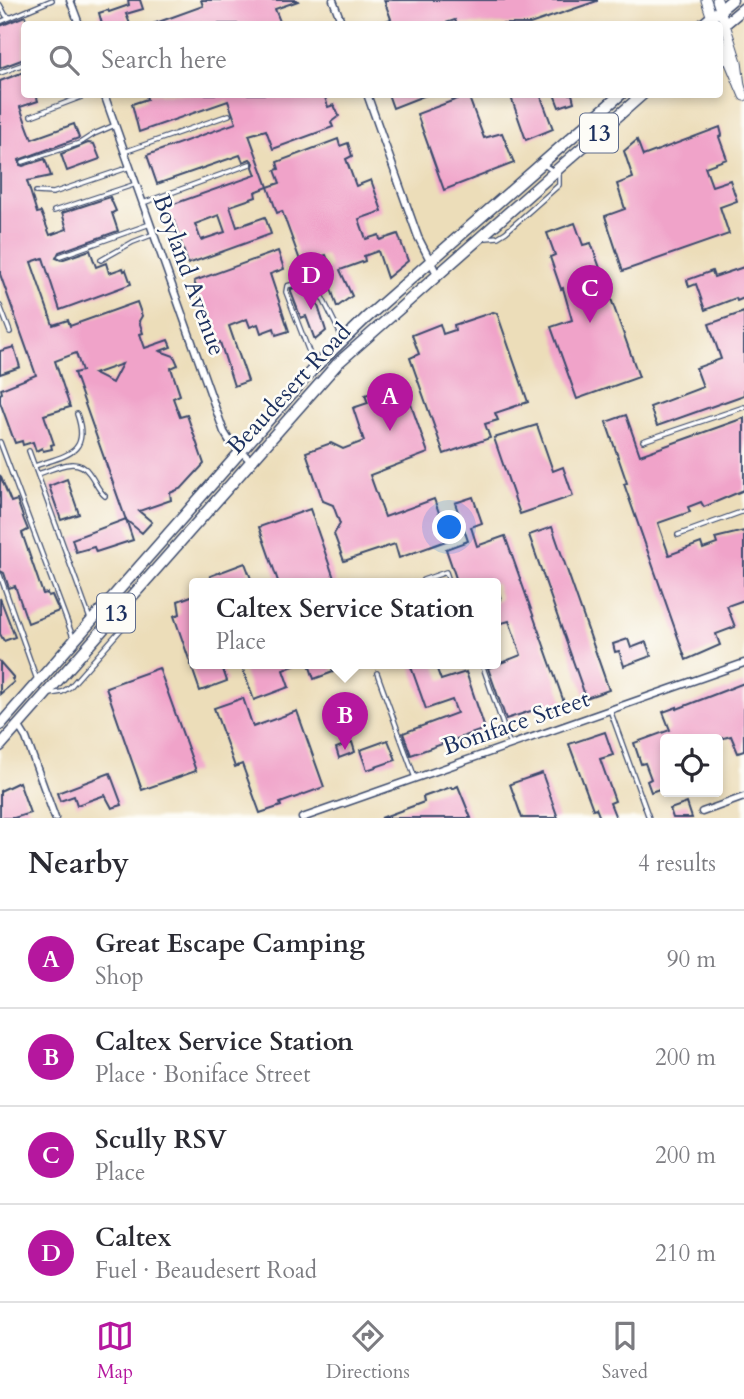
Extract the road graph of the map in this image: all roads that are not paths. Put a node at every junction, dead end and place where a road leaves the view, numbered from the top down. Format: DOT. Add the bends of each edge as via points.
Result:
graph roads {
  1 [pos="52,0"];
  2 [pos="70,0"];
  3 [pos="333,0"];
  4 [pos="705,0"];
  5 [pos="732,0"];
  6 [pos="0,5"];
  7 [pos="744,8"];
  8 [pos="12,18"];
  9 [pos="716,18"];
  10 [pos="78,21"];
  11 [pos="341,21"];
  12 [pos="0,22"];
  13 [pos="723,33"];
  14 [pos="723,59"];
  15 [pos="21,65"];
  16 [pos="0,73"];
  17 [pos="740,86"];
  18 [pos="744,96"];
  19 [pos="78,98"];
  20 [pos="105,98"];
  21 [pos="368,98"];
  22 [pos="616,98"];
  23 [pos="638,98"];
  24 [pos="229,115"];
  25 [pos="31,116"];
  26 [pos="115,125"];
  27 [pos="124,152"];
  28 [pos="23,162"];
  29 [pos="250,164"];
  30 [pos="542,164"];
  31 [pos="130,167"];
  32 [pos="555,171"];
  33 [pos="136,184"];
  34 [pos="36,192"];
  35 [pos="143,203"];
  36 [pos="54,211"];
  37 [pos="150,224"];
  38 [pos="154,234"];
  39 [pos="60,256"];
  40 [pos="101,260"];
  41 [pos="430,262"];
  42 [pos="438,274"];
  43 [pos="0,306"];
  44 [pos="10,332"];
  45 [pos="343,339"];
  46 [pos="315,367"];
  47 [pos="744,407"];
  48 [pos="77,414"];
  49 [pos="0,442"];
  50 [pos="643,442"];
  51 [pos="29,451"];
  52 [pos="241,451"];
  53 [pos="250,460"];
  54 [pos="35,466"];
  55 [pos="38,474"];
  56 [pos="105,496"];
  57 [pos="744,511"];
  58 [pos="678,535"];
  59 [pos="0,575"];
  60 [pos="429,578"];
  61 [pos="448,578"];
  62 [pos="113,597"];
  63 [pos="122,606"];
  64 [pos="91,621"];
  65 [pos="75,640"];
  66 [pos="744,663"];
  67 [pos="484,669"];
  68 [pos="377,673"];
  69 [pos="38,682"];
  70 [pos="610,710"];
  71 [pos="0,725"];
  72 [pos="18,725"];
  73 [pos="510,745"];
  74 [pos="0,746"];
  75 [pos="415,778"];
  76 [pos="744,797"];
  77 [pos="702,812"];
  78 [pos="55,818"];
  79 [pos="302,818"];
  80 [pos="649,818"];
  1 -- 8 [label="lane"];
  2 -- 10 [label="street"];
  3 -- 11 [label="street"];
  4 -- 9 [label="main road"];
  5 -- 9 [label="highway"];
  6 -- 8 [label="lane"];
  7 -- 9 [label="highway"];
  8 -- 12 [label="lane"];
  13 -- 17 [label="main road" via="737,62"];
  14 -- 17 [label="main road"];
  15 -- 16 [label="lane"];
  17 -- 18 [label="main road"];
  19 -- 25 [label="lane"];
  20 -- 26 [label="street, Boyland Avenue"];
  21 -- 41 [label="street"];
  22 -- 30 [label="highway, Beaudesert Road / 13"];
  23 -- 32 [label="highway, Beaudesert Road / 13"];
  24 -- 27 [label="lane"];
  26 -- 27 [label="street, Boyland Avenue"];
  26 -- 28 [label="lane" via="80,143"];
  27 -- 31 [label="street, Boyland Avenue"];
  29 -- 35 [label="lane"];
  30 -- 32 [label="lane"];
  30 -- 41 [label="highway, Beaudesert Road / 13"];
  31 -- 33 [label="street, Boyland Avenue"];
  31 -- 34 [label="lane" via="53,193"];
  32 -- 42 [label="highway, Beaudesert Road / 13"];
  33 -- 35 [label="street, Boyland Avenue"];
  33 -- 36 [label="lane"];
  35 -- 37 [label="street, Boyland Avenue"];
  37 -- 38 [label="street, Boyland Avenue"];
  37 -- 39 [label="lane"];
  38 -- 40 [label="lane"];
  38 -- 52 [label="street, Boyland Avenue" via="224,432"];
  41 -- 42 [label="street"];
  41 -- 45 [label="highway, Beaudesert Road / 13"];
  42 -- 53 [label="highway, Beaudesert Road / 13" via="338,363"];
  43 -- 44 [label="lane"];
  45 -- 46 [label="highway, Beaudesert Road / 13"];
  45 -- 46 [label="lane" via="313,279 287,286"];
  46 -- 52 [label="highway, Beaudesert Road / 13"];
  47 -- 50 [label="lane"];
  48 -- 54 [label="lane" via="82,430 77,449"];
  49 -- 65 [label="lane"];
  51 -- 54 [label="lane"];
  52 -- 53 [label="street, Boyland Avenue"];
  52 -- 62 [label="highway, Beaudesert Road / 13"];
  53 -- 63 [label="highway, Beaudesert Road / 13"];
  54 -- 55 [label="lane"];
  55 -- 56 [label="lane" via="77,464 85,467"];
  55 -- 64 [label="lane"];
  57 -- 58 [label="lane"];
  59 -- 69 [label="lane"];
  60 -- 61 [label="lane" via="446,572"];
  62 -- 63 [label="lane"];
  62 -- 64 [label="highway, Beaudesert Road / 13"];
  63 -- 72 [label="highway, Beaudesert Road / 13"];
  64 -- 65 [label="highway, Beaudesert Road / 13"];
  65 -- 69 [label="highway, Beaudesert Road / 13"];
  66 -- 70 [label="street, Boniface Street"];
  67 -- 73 [label="lane"];
  68 -- 75 [label="lane"];
  69 -- 71 [label="highway, Beaudesert Road / 13"];
  70 -- 73 [label="street, Boniface Street"];
  70 -- 80 [label="lane"];
  72 -- 74 [label="highway, Beaudesert Road / 13"];
  72 -- 78 [label="street"];
  73 -- 75 [label="street, Boniface Street"];
  75 -- 79 [label="street, Boniface Street"];
  76 -- 77 [label="street"];
}
